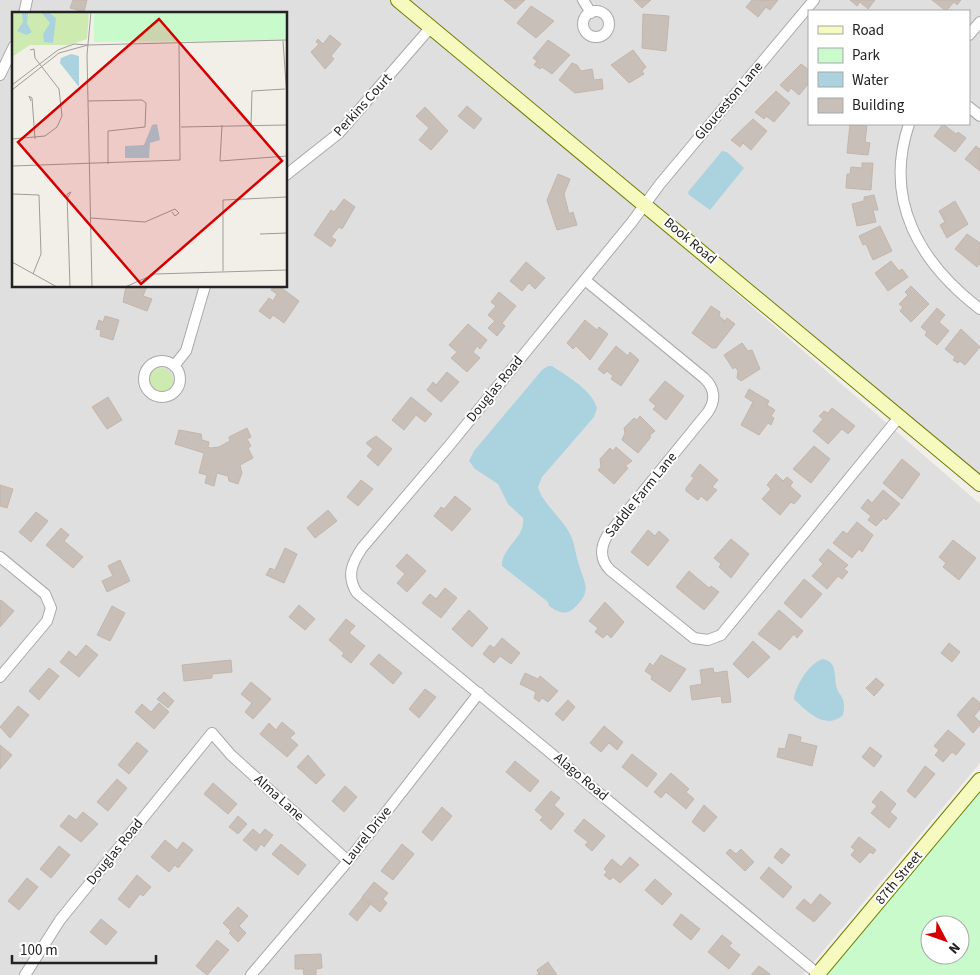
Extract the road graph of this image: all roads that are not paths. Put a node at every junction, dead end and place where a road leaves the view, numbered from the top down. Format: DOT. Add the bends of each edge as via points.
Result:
graph roads {
  1 [pos="398,0"];
  2 [pos="583,0"];
  3 [pos="814,0"];
  4 [pos="591,12"];
  5 [pos="980,22"];
  6 [pos="431,27"];
  7 [pos="970,34"];
  8 [pos="12,50"];
  9 [pos="0,75"];
  10 [pos="970,108"];
  11 [pos="980,116"];
  12 [pos="909,125"];
  13 [pos="288,173"];
  14 [pos="646,204"];
  15 [pos="585,280"];
  16 [pos="204,288"];
  17 [pos="980,309"];
  18 [pos="174,366"];
  19 [pos="900,416"];
  20 [pos="980,484"];
  21 [pos="0,557"];
  22 [pos="350,576"];
  23 [pos="0,678"];
  24 [pos="479,693"];
  25 [pos="212,733"];
  26 [pos="980,780"];
  27 [pos="348,861"];
  28 [pos="818,974"];
  29 [pos="25,975"];
  30 [pos="251,975"];
  1 -- 6 [label="street, Book Road"];
  2 -- 4 [label="street"];
  3 -- 14 [label="street, Glouceston Lane"];
  5 -- 7 [label="street"];
  6 -- 13 [label="street, Perkins Court" via="339,134"];
  6 -- 14 [label="street, Book Road"];
  8 -- 9 [label="street"];
  10 -- 11 [label="street"];
  12 -- 17 [label="street" via="901,161 902,191 914,235 945,279"];
  14 -- 15 [label="street, Douglas Road"];
  14 -- 19 [label="street, Book Road"];
  15 -- 19 [label="street, Saddle Farm Lane" via="704,378 713,391 710,410 607,536 602,552 610,570 694,638 708,640 721,635"];
  15 -- 22 [label="street, Douglas Road" via="362,548 354,560"];
  16 -- 18 [label="street" via="186,351"];
  19 -- 20 [label="street, Book Road"];
  21 -- 23 [label="street" via="45,594 51,608 47,621"];
  22 -- 24 [label="street, Alago Road" via="357,593"];
  24 -- 27 [label="street, Laurel Drive"];
  24 -- 28 [label="street, Alago Road"];
  25 -- 27 [label="street, Alma Lane" via="231,755"];
  25 -- 29 [label="street, Douglas Road" via="60,920"];
  26 -- 28 [label="street, 87th Street"];
  27 -- 30 [label="street, Laurel Drive"];
}
